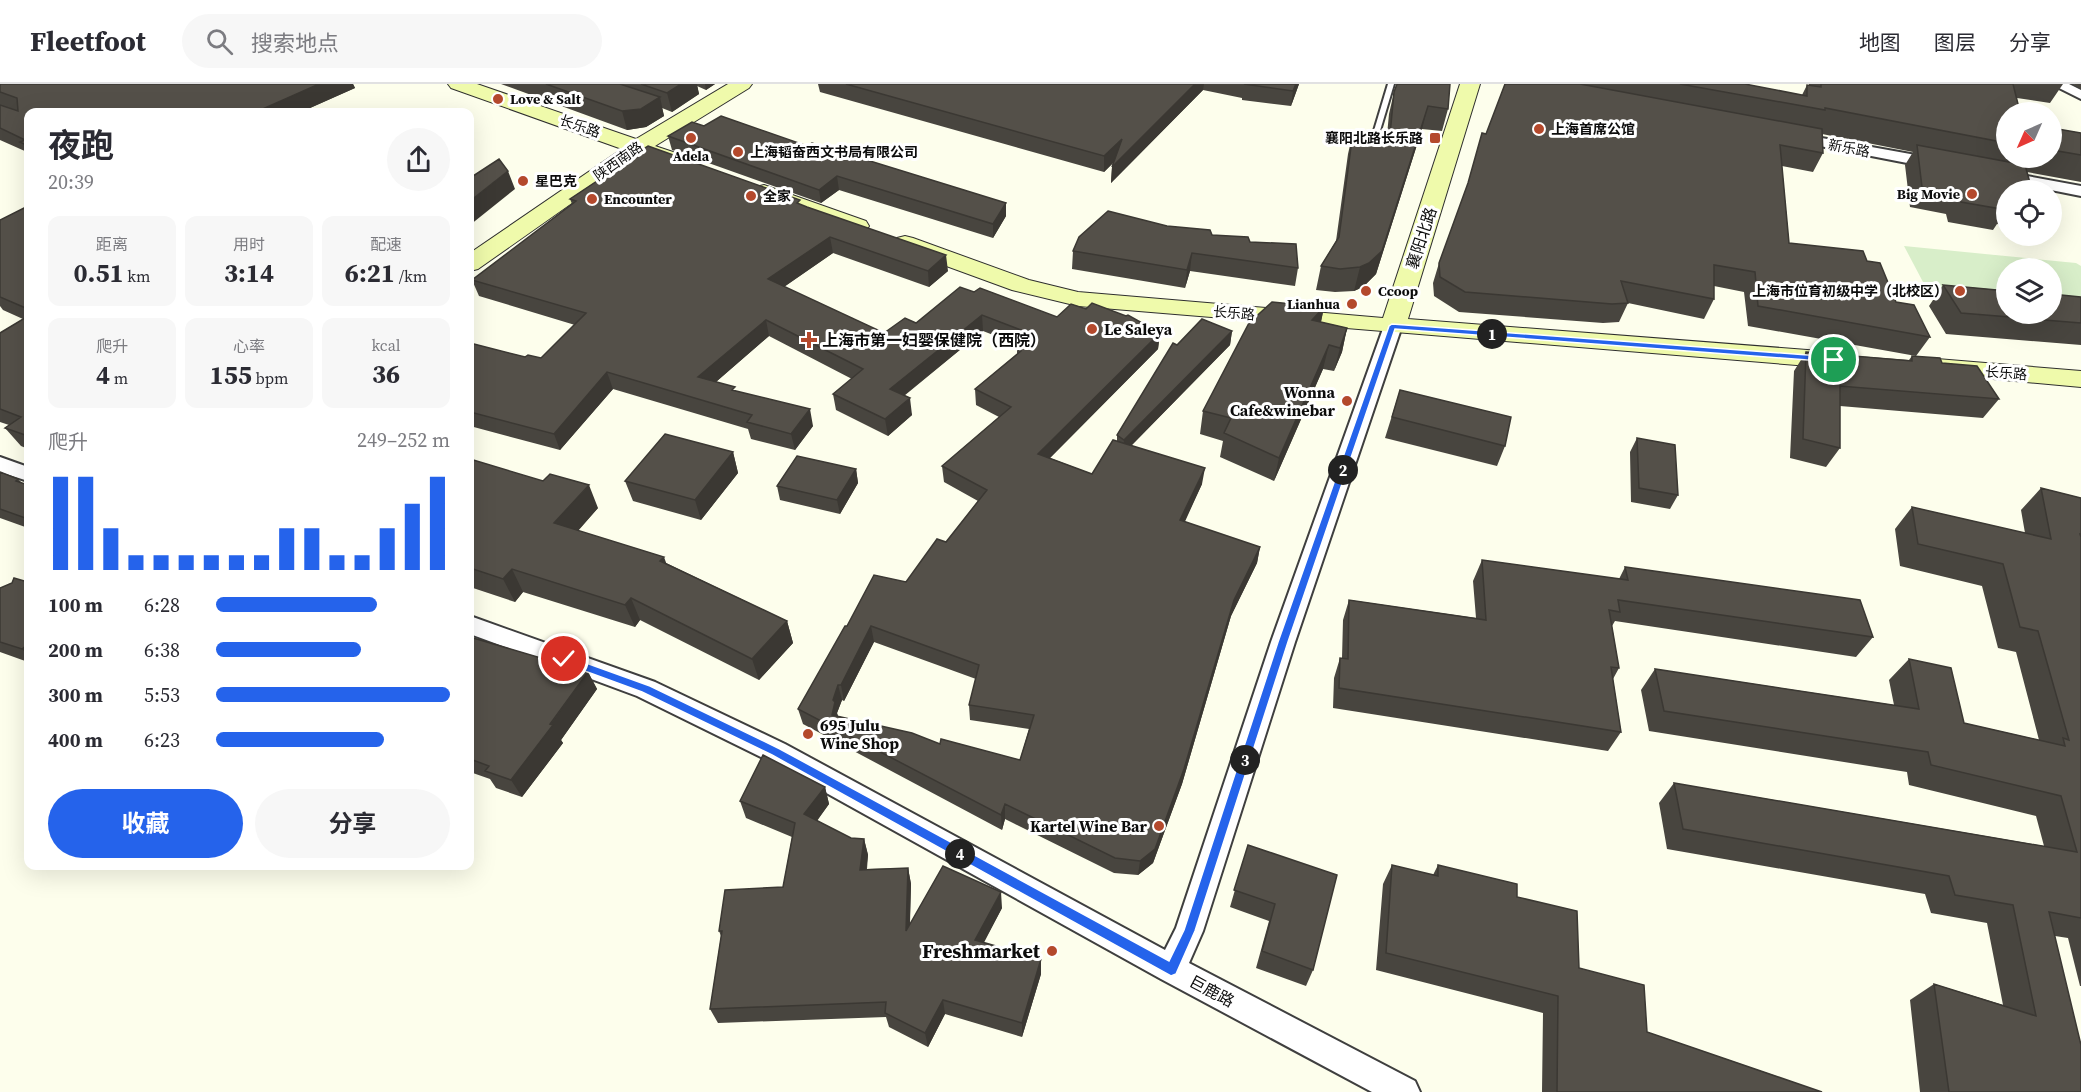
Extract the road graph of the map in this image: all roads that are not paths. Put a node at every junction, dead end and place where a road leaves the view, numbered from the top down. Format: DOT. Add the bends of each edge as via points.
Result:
graph roads {
  1 [pos="458,84"];
  2 [pos="742,84"];
  3 [pos="1391,84"];
  4 [pos="1470,84"];
  5 [pos="2058,84"];
  6 [pos="2081,95"];
  7 [pos="1376,134"];
  8 [pos="1779,134"];
  9 [pos="638,147"];
  10 [pos="1953,167"];
  11 [pos="700,168"];
  12 [pos="1988,174"];
  13 [pos="742,184"];
  14 [pos="2081,191"];
  15 [pos="474,261"];
  16 [pos="1392,326"];
  17 [pos="1868,362"];
  18 [pos="1915,366"];
  19 [pos="2081,379"];
  20 [pos="0,464"];
  21 [pos="24,473"];
  22 [pos="474,626"];
  23 [pos="1171,969"];
  24 [pos="1370,1084"];
  25 [pos="1404,1092"];
  1 -- 9 [label="street, 长乐路"];
  2 -- 9 [label="street, 陕西南路"];
  3 -- 7 [label="lane"];
  4 -- 16 [label="street, 襄阳北路"];
  5 -- 6 [label="street"];
  8 -- 10 [label="street, 新乐路"];
  9 -- 11 [label="street, 长乐路"];
  9 -- 15 [label="street, 陕西南路"];
  12 -- 14 [label="street"];
  13 -- 16 [label="street, 长乐路" via="1021,285 1078,299"];
  16 -- 17 [label="street, 长乐路"];
  16 -- 23 [label="street, 襄阳北路" via="1189,931"];
  18 -- 19 [label="street, 长乐路"];
  20 -- 21 [label="street"];
  22 -- 23 [label="street, 巨鹿路" via="646,689 766,747"];
  23 -- 24 [label="street, 巨鹿路"];
  24 -- 25 [label="street, 巨鹿路"];
}
